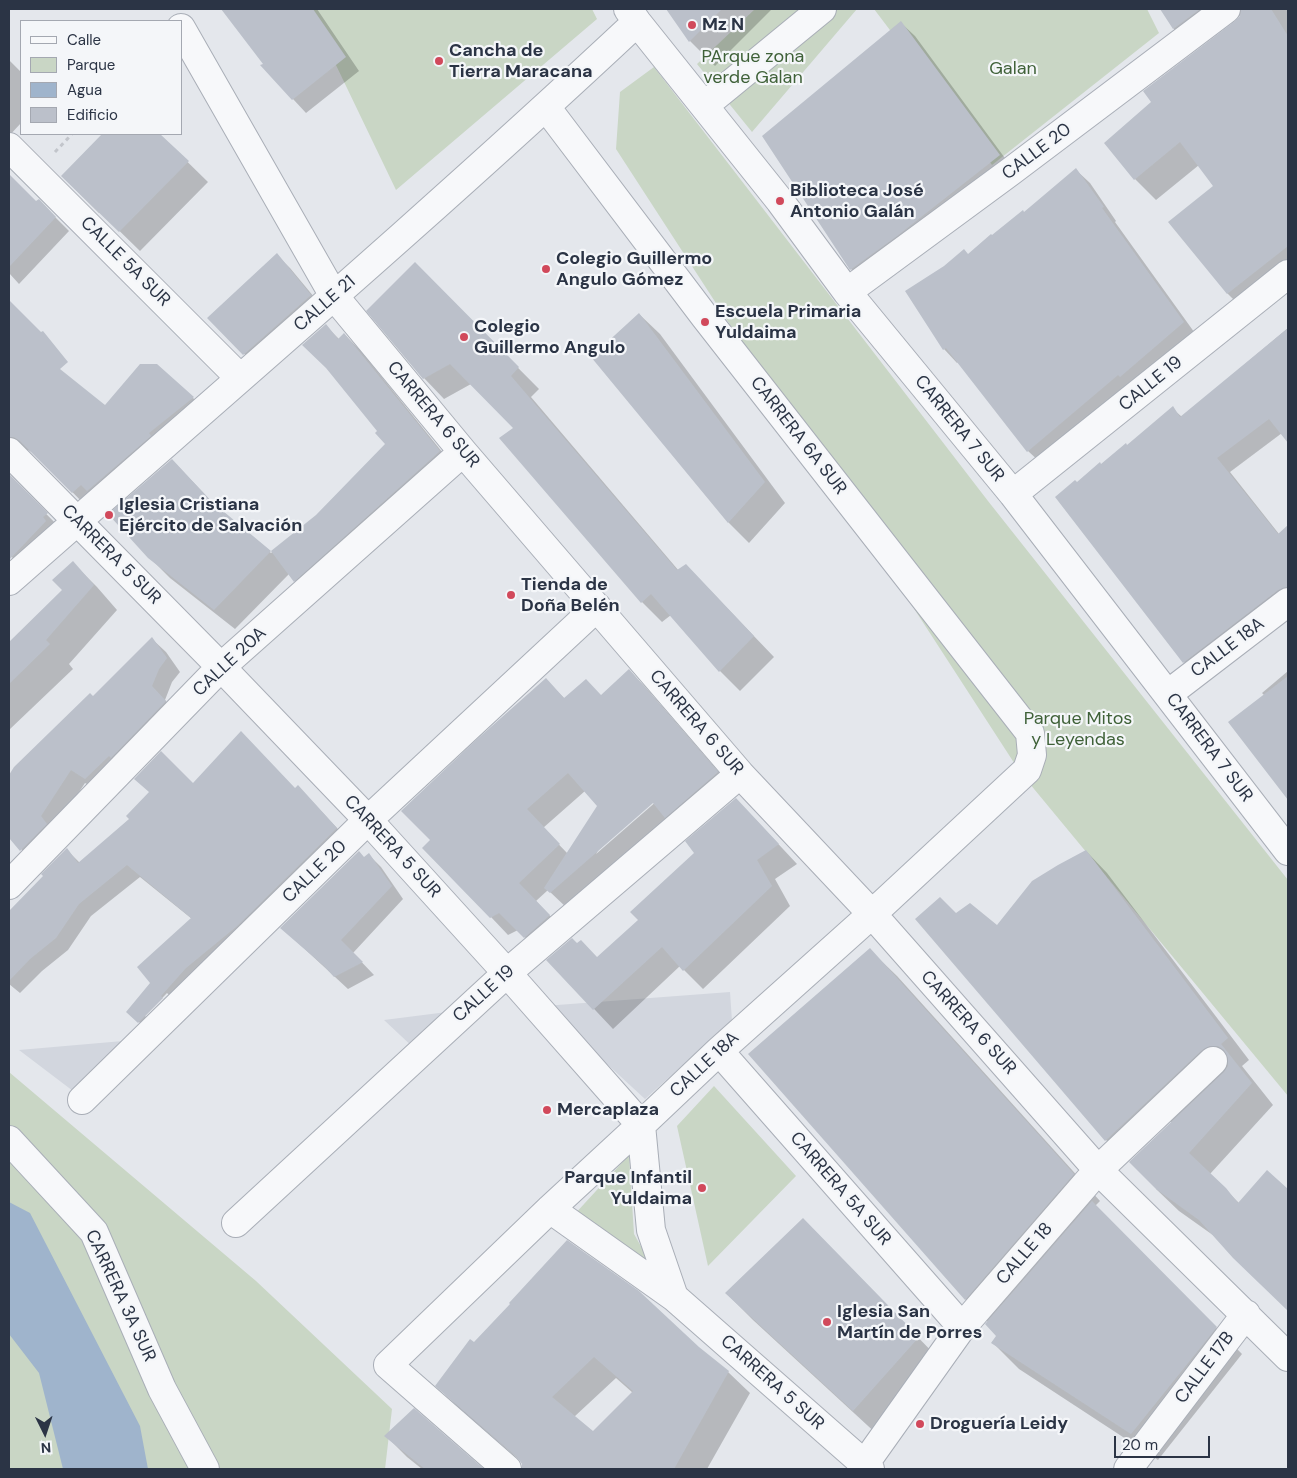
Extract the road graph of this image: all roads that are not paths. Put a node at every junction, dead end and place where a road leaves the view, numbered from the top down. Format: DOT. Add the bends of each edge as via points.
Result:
graph roads {
  1 [pos="170,9"];
  2 [pos="822,9"];
  3 [pos="1226,9"];
  4 [pos="632,15"];
  5 [pos="176,20"];
  6 [pos="182,30"];
  7 [pos="705,105"];
  8 [pos="546,107"];
  9 [pos="9,147"];
  10 [pos="1288,274"];
  11 [pos="847,292"];
  12 [pos="334,296"];
  13 [pos="240,378"];
  14 [pos="9,452"];
  15 [pos="464,452"];
  16 [pos="1013,494"];
  17 [pos="78,521"];
  18 [pos="9,581"];
  19 [pos="1288,602"];
  20 [pos="597,608"];
  21 [pos="222,668"];
  22 [pos="1168,694"];
  23 [pos="1027,770"];
  24 [pos="740,774"];
  25 [pos="368,820"];
  26 [pos="1288,851"];
  27 [pos="9,884"];
  28 [pos="872,914"];
  29 [pos="507,973"];
  30 [pos="718,1051"];
  31 [pos="1214,1061"];
  32 [pos="82,1100"];
  33 [pos="641,1125"];
  34 [pos="9,1140"];
  35 [pos="1098,1170"];
  36 [pos="550,1209"];
  37 [pos="236,1223"];
  38 [pos="674,1297"];
  39 [pos="1246,1314"];
  40 [pos="962,1328"];
  41 [pos="1288,1356"];
  42 [pos="865,1468"];
  43 [pos="205,1469"];
  44 [pos="506,1469"];
  45 [pos="1128,1469"];
  1 -- 5 [label="street"];
  2 -- 7 [label="street"];
  3 -- 11 [label="street, CALLE 20"];
  4 -- 7 [label="street, CARRERA 7 SUR"];
  4 -- 8 [label="street, CALLE 21"];
  6 -- 12 [label="street, CARRERA 6 SUR"];
  7 -- 11 [label="street, CARRERA 7 SUR"];
  8 -- 12 [label="street, CALLE 21"];
  8 -- 23 [label="street, CARRERA 6A SUR" via="1030,733 1032,755"];
  9 -- 13 [label="street, CALLE 5A SUR"];
  10 -- 16 [label="street, CALLE 19"];
  11 -- 16 [label="street, CARRERA 7 SUR"];
  12 -- 13 [label="street, CALLE 21"];
  12 -- 15 [label="street, CARRERA 6 SUR"];
  13 -- 17 [label="street, CALLE 21"];
  14 -- 17 [label="street, CARRERA 5 SUR"];
  15 -- 20 [label="street, CARRERA 6 SUR"];
  15 -- 21 [label="street, CALLE 20A"];
  16 -- 22 [label="street, CARRERA 7 SUR"];
  17 -- 18 [label="street, CALLE 21"];
  17 -- 21 [label="street, CARRERA 5 SUR"];
  19 -- 22 [label="street, CALLE 18A"];
  20 -- 24 [label="street, CARRERA 6 SUR"];
  20 -- 25 [label="street, CALLE 20"];
  21 -- 25 [label="street, CARRERA 5 SUR"];
  21 -- 27 [label="street, CALLE 20A"];
  22 -- 26 [label="street, CARRERA 7 SUR"];
  23 -- 28 [label="street, CALLE 18A"];
  24 -- 28 [label="street, CARRERA 6 SUR"];
  24 -- 29 [label="street, CALLE 19"];
  25 -- 29 [label="street, CARRERA 5 SUR"];
  25 -- 32 [label="street, CALLE 20"];
  28 -- 30 [label="street, CALLE 18A"];
  28 -- 35 [label="street, CARRERA 6 SUR"];
  29 -- 33 [label="street, CARRERA 5 SUR"];
  29 -- 37 [label="street, CALLE 19"];
  30 -- 33 [label="street, CALLE 18A"];
  30 -- 40 [label="street, CARRERA 5A SUR"];
  31 -- 35 [label="street, CALLE 18"];
  33 -- 36 [label="street, CALLE 18A"];
  33 -- 38 [label="street, CARRERA 5 SUR" via="650,1230"];
  34 -- 43 [label="street, CARRERA 3A SUR" via="94,1232 162,1389"];
  35 -- 39 [label="street, CARRERA 6 SUR"];
  35 -- 40 [label="street, CALLE 18"];
  36 -- 38 [label="street, CARRERA 5 SUR"];
  36 -- 44 [label="street, CALLE 18A" via="388,1365"];
  38 -- 42 [label="street, CARRERA 5 SUR"];
  39 -- 41 [label="street, CARRERA 6 SUR"];
  39 -- 45 [label="street, CALLE 17B"];
  40 -- 42 [label="street, CALLE 18"];
}
